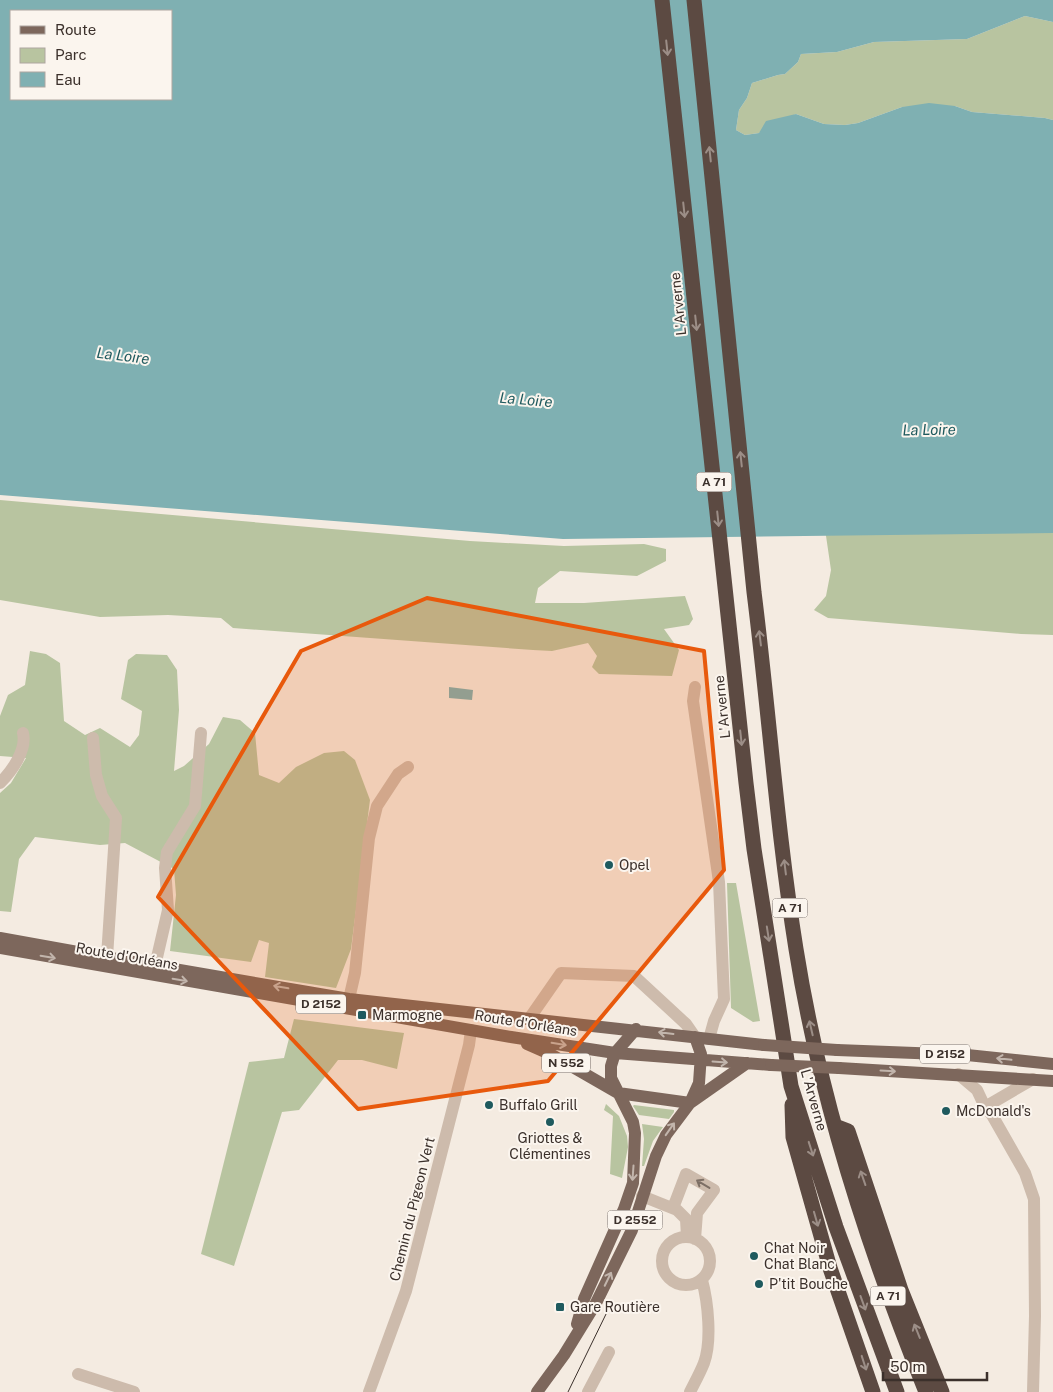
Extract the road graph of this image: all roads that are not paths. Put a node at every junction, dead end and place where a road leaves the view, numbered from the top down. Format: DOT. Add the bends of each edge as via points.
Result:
graph roads {
  1 [pos="662,0"];
  2 [pos="694,0"];
  3 [pos="695,687"];
  4 [pos="23,733"];
  5 [pos="201,733"];
  6 [pos="93,738"];
  7 [pos="408,767"];
  8 [pos="0,783"];
  9 [pos="0,938"];
  10 [pos="0,948"];
  11 [pos="107,957"];
  12 [pos="155,966"];
  13 [pos="349,998"];
  14 [pos="529,1019"];
  15 [pos="636,1029"];
  16 [pos="471,1030"];
  17 [pos="511,1037"];
  18 [pos="695,1037"];
  19 [pos="709,1039"];
  20 [pos="615,1053"];
  21 [pos="701,1060"];
  22 [pos="747,1063"];
  23 [pos="1053,1064"];
  24 [pos="958,1074"];
  25 [pos="1033,1079"];
  26 [pos="1053,1081"];
  27 [pos="791,1086"];
  28 [pos="618,1093"];
  29 [pos="690,1103"];
  30 [pos="985,1107"];
  31 [pos="835,1126"];
  32 [pos="642,1196"];
  33 [pos="674,1208"];
  34 [pos="691,1238"];
  35 [pos="702,1280"];
  36 [pos="574,1336"];
  37 [pos="609,1352"];
  38 [pos="78,1374"];
  39 [pos="134,1392"];
  40 [pos="369,1392"];
  41 [pos="537,1392"];
  42 [pos="588,1392"];
  43 [pos="690,1392"];
  44 [pos="873,1392"];
  45 [pos="897,1392"];
  46 [pos="926,1392"];
  47 [pos="942,1392"];
  48 [pos="1033,1392"];
  1 -- 27 [label="highway, L'Arverne / A 71, one-way" via="754,848"];
  31 -- 2 [label="highway, L'Arverne / A 71, one-way" via="796,950 754,592"];
  3 -- 19 [label="street" via="693,701 719,882 724,989 724,999"];
  4 -- 8 [label="street" via="19,755 11,772"];
  5 -- 12 [label="street" via="195,806 167,852 164,868 168,910"];
  6 -- 11 [label="street" via="96,775 102,796 116,818"];
  7 -- 13 [label="street" via="398,774 377,806 369,838 355,973"];
  9 -- 11 [label="main road, Route d'Orléans / D 2152"];
  10 -- 16 [label="main road, Route d'Orléans / D 2152, one-way"];
  11 -- 12 [label="main road, Route d'Orléans / D 2152"];
  13 -- 12 [label="main road, Route d'Orléans / D 2152, one-way"];
  13 -- 14 [label="main road, Route d'Orléans / D 2152"];
  14 -- 15 [label="main road, Route d'Orléans / D 2152"];
  14 -- 18 [label="street" via="561,973 634,976 686,1024"];
  18 -- 15 [label="main road, Route d'Orléans / D 2152, one-way"];
  15 -- 20 [label="main road"];
  16 -- 17 [label="main road, Route d'Orléans / D 2152"];
  16 -- 40 [label="street, Chemin du Pigeon Vert" via="406,1291"];
  17 -- 20 [label="main road, Route d'Orléans / D 2152, one-way"];
  17 -- 28 [label="main road, N 552" via="552,1055"];
  18 -- 19 [label="main road, Route d'Orléans / D 2152"];
  18 -- 21 [label="main road"];
  23 -- 19 [label="main road, Route d'Orléans / D 2152, one-way, bridge" via="966,1055 837,1050"];
  20 -- 21 [label="main road, Route d'Orléans / D 2152"];
  20 -- 28 [label="main road" via="611,1078"];
  21 -- 22 [label="main road, Route d'Orléans / D 2152, one-way"];
  21 -- 29 [label="main road" via="700,1078"];
  22 -- 24 [label="main road, Route d'Orléans / D 2152, one-way, bridge"];
  22 -- 29 [label="main road"];
  24 -- 25 [label="main road, Route d'Orléans / D 2152"];
  24 -- 30 [label="street" via="977,1090"];
  25 -- 26 [label="main road, Route d'Orléans / D 2152"];
  25 -- 30 [label="street"];
  27 -- 44 [label="highway, one-way" via="793,1137 830,1268"];
  27 -- 45 [label="highway, L'Arverne / A 71, one-way" via="836,1227"];
  28 -- 29 [label="main road"];
  28 -- 36 [label="main road, D 2552, one-way" via="635,1132 633,1183 584,1299"];
  32 -- 29 [label="main road, D 2552, one-way" via="666,1135"];
  30 -- 48 [label="street" via="1025,1173 1034,1198"];
  31 -- 46 [label="highway, L'Arverne / A 71" via="888,1296"];
  47 -- 31 [label="highway, one-way" via="900,1290 848,1131"];
  32 -- 33 [label="street"];
  36 -- 32 [label="main road, D 2552, one-way" via="596,1303 632,1230"];
  33 -- 34 [label="street" via="686,1220"];
  34 -- 33 [label="street, one-way" via="697,1213 714,1190 686,1174"];
  34 -- 35 [label="street" via="702,1243 710,1257 710,1266"];
  34 -- 35 [label="street" via="679,1238 666,1247 663,1269 672,1282 680,1285 687,1286"];
  35 -- 43 [label="street" via="706,1295 708,1344 704,1363"];
  36 -- 41 [label="main road, D 2552"];
  37 -- 42 [label="street"];
  38 -- 39 [label="street"];
}
